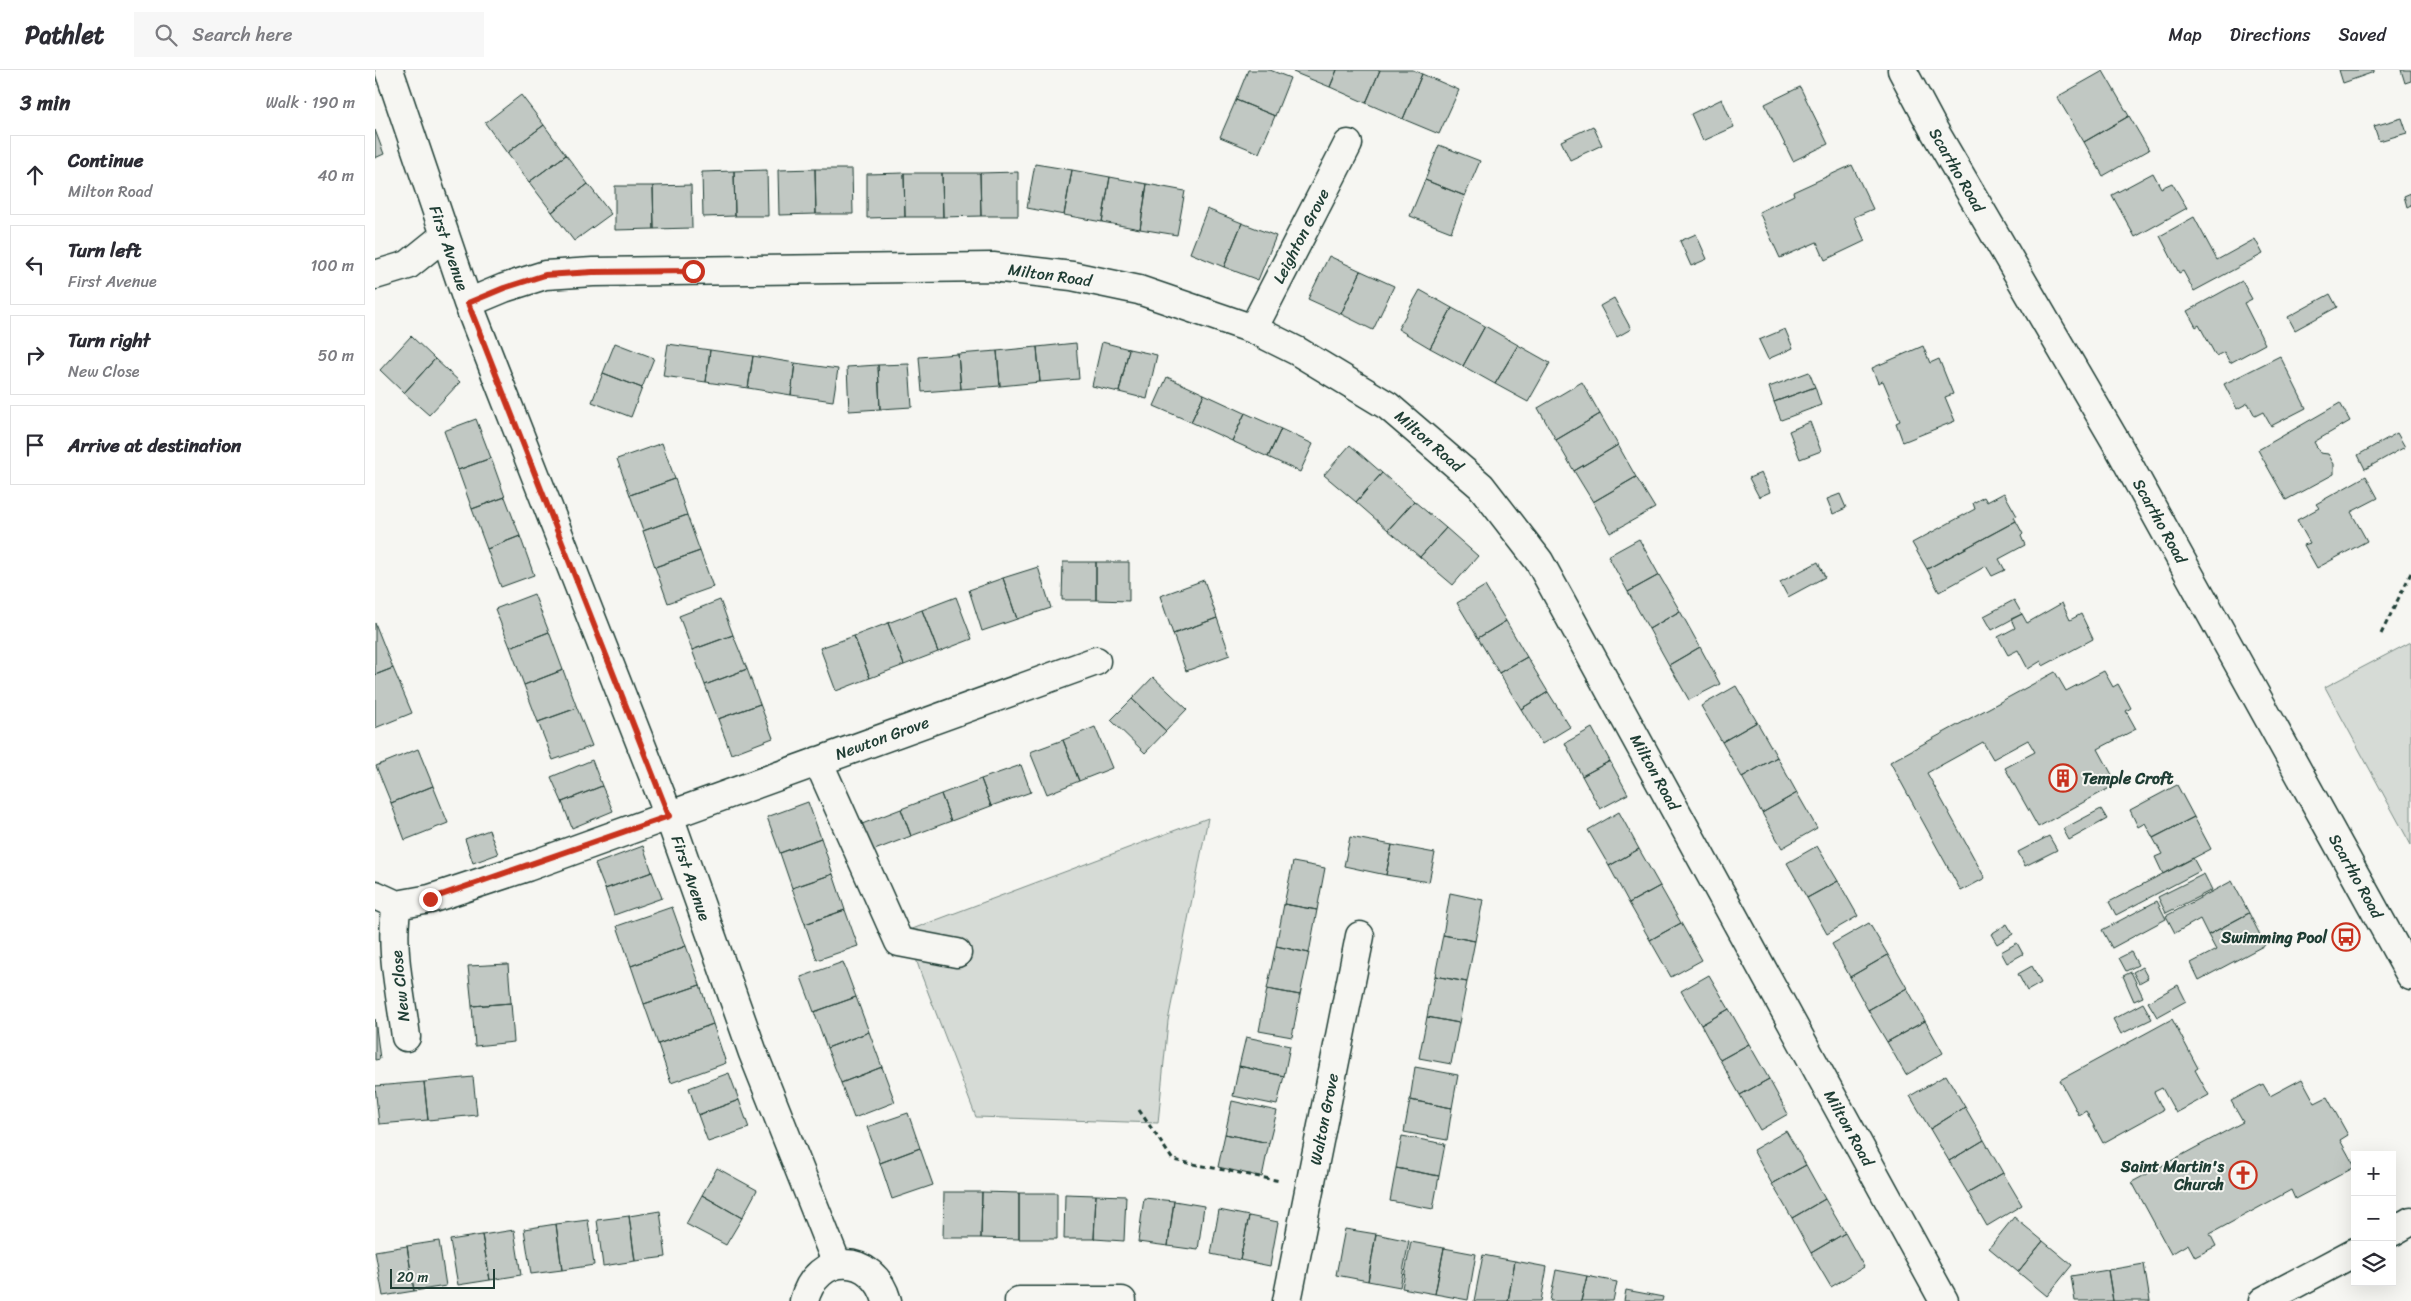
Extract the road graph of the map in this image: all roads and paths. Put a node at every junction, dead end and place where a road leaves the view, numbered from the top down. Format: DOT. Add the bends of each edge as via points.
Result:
graph roads {
  1 [pos="389,70"];
  2 [pos="1902,70"];
  3 [pos="1348,144"];
  4 [pos="444,236"];
  5 [pos="375,275"];
  6 [pos="468,303"];
  7 [pos="1253,329"];
  8 [pos="2411,573"];
  9 [pos="2381,634"];
  10 [pos="1096,661"];
  11 [pos="818,761"];
  12 [pos="669,816"];
  13 [pos="386,900"];
  14 [pos="1360,936"];
  15 [pos="957,953"];
  16 [pos="2411,976"];
  17 [pos="406,1037"];
  18 [pos="1139,1110"];
  19 [pos="1310,1187"];
  20 [pos="2411,1221"];
  21 [pos="2396,1230"];
  22 [pos="2351,1254"];
  23 [pos="837,1264"];
  24 [pos="804,1301"];
  25 [pos="887,1301"];
  26 [pos="1019,1301"];
  27 [pos="1122,1301"];
  28 [pos="1287,1301"];
  29 [pos="1944,1301"];
  30 [pos="2263,1301"];
  1 -- 4 [label="street, First Avenue"];
  2 -- 16 [label="street, Scartho Road" via="2116,442"];
  3 -- 7 [label="street, Leighton Grove"];
  4 -- 5 [label="street" via="408,265"];
  4 -- 6 [label="street, First Avenue"];
  6 -- 7 [label="street, Milton Road" via="545,275 993,268 1073,276 1139,290"];
  6 -- 12 [label="street, First Avenue"];
  7 -- 29 [label="street, Milton Road" via="1297,350 1388,406 1481,486 1539,561"];
  8 -- 9 [label="path"];
  10 -- 11 [label="street, Newton Grove"];
  11 -- 12 [label="street, Newton Grove"];
  11 -- 15 [label="street" via="899,942"];
  12 -- 13 [label="street, New Close" via="430,899"];
  12 -- 23 [label="street, First Avenue" via="753,1053"];
  13 -- 17 [label="street, New Close" via="394,922"];
  14 -- 19 [label="street, Walton Grove"];
  18 -- 19 [label="path" via="1173,1160"];
  19 -- 28 [label="street, Walton Grove"];
  20 -- 21 [label="street"];
  22 -- 30 [label="street"];
  23 -- 24 [label="street" via="817,1274 807,1286"];
  23 -- 25 [label="street" via="867,1270 879,1280"];
  26 -- 27 [label="street"];
}
